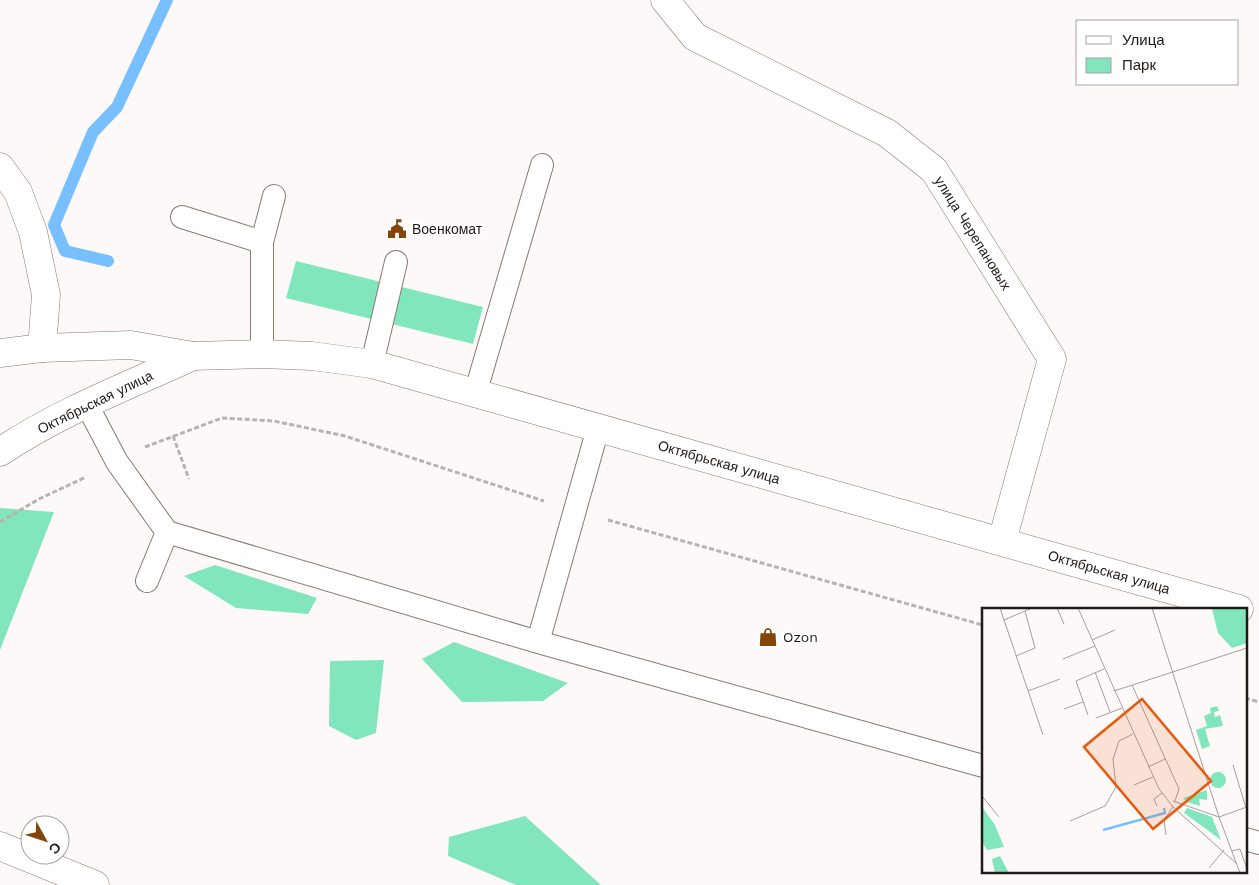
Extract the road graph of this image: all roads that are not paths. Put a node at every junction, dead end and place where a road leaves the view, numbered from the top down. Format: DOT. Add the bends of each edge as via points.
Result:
graph roads {
  1 [pos="664,0"];
  2 [pos="542,164"];
  3 [pos="0,167"];
  4 [pos="274,196"];
  5 [pos="182,217"];
  6 [pos="262,242"];
  7 [pos="396,262"];
  8 [pos="42,348"];
  9 [pos="0,354"];
  10 [pos="262,354"];
  11 [pos="193,356"];
  12 [pos="372,364"];
  13 [pos="475,394"];
  14 [pos="87,405"];
  15 [pos="598,428"];
  16 [pos="0,452"];
  17 [pos="168,532"];
  18 [pos="1002,541"];
  19 [pos="147,581"];
  20 [pos="1235,608"];
  21 [pos="1246,611"];
  22 [pos="1259,615"];
  23 [pos="538,642"];
  24 [pos="982,766"];
  25 [pos="1246,840"];
  26 [pos="1259,843"];
  27 [pos="0,846"];
  28 [pos="95,885"];
  1 -- 18 [label="street, улица Черепановых" via="695,37 887,133 934,170 1052,359"];
  2 -- 13 [label="lane"];
  3 -- 8 [label="street" via="18,192 34,232 46,295"];
  4 -- 6 [label="lane"];
  5 -- 6 [label="lane"];
  6 -- 10 [label="lane"];
  7 -- 12 [label="lane"];
  8 -- 9 [label="street, Октябрьская улица"];
  8 -- 11 [label="street, Октябрьская улица" via="130,345"];
  10 -- 11 [label="street, Октябрьская улица"];
  10 -- 12 [label="street, Октябрьская улица" via="312,356"];
  11 -- 14 [label="street, Октябрьская улица"];
  12 -- 13 [label="street, Октябрьская улица"];
  13 -- 15 [label="street, Октябрьская улица"];
  14 -- 16 [label="street, Октябрьская улица"];
  14 -- 17 [label="lane" via="117,462"];
  15 -- 18 [label="street, Октябрьская улица"];
  15 -- 23 [label="lane"];
  17 -- 19 [label="lane"];
  17 -- 23 [label="lane"];
  18 -- 20 [label="street, Октябрьская улица"];
  21 -- 22 [label="street"];
  23 -- 24 [label="lane"];
  25 -- 26 [label="lane"];
  27 -- 28 [label="street"];
}
